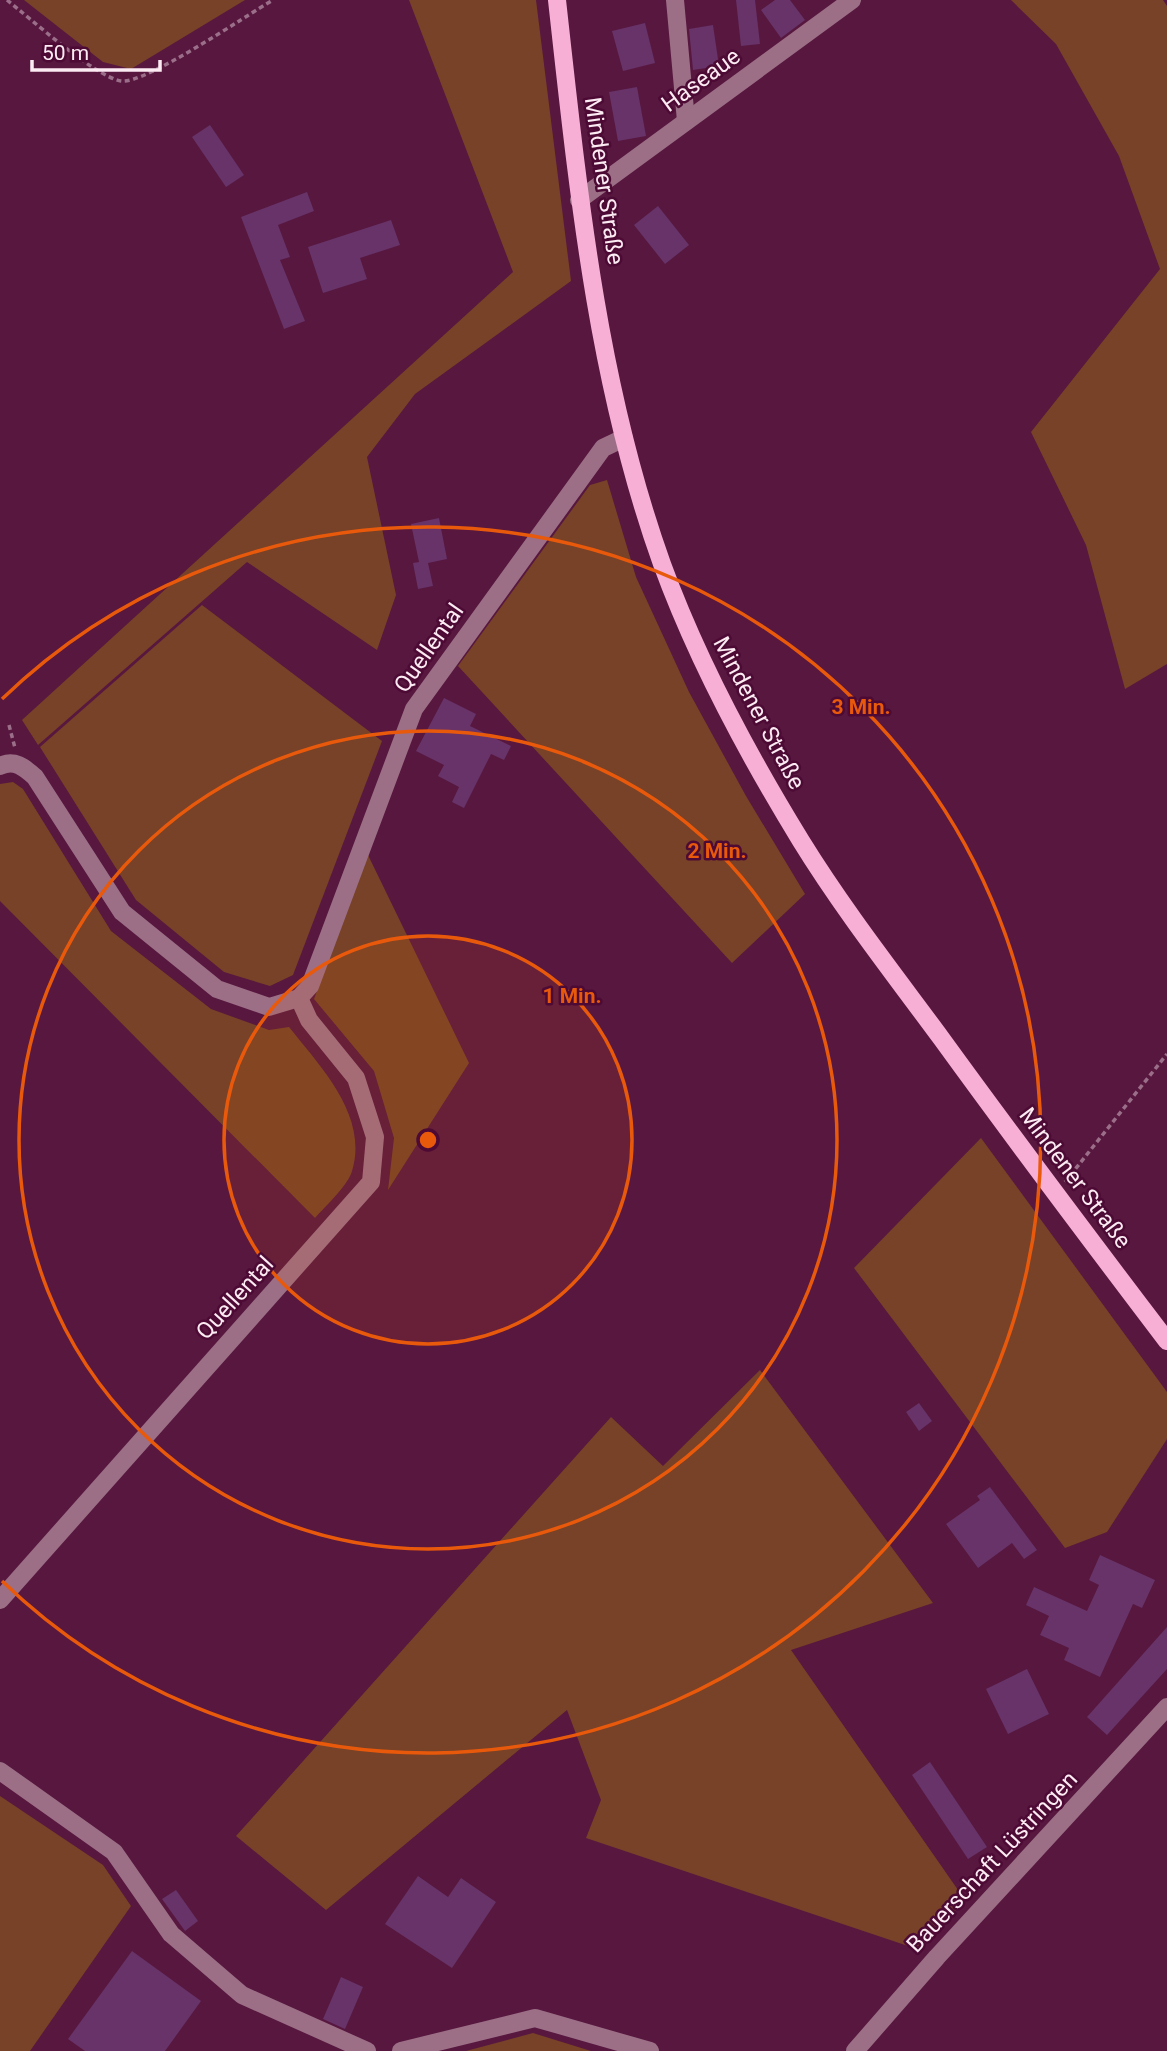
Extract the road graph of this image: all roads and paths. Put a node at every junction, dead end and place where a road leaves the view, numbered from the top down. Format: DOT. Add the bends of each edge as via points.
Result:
graph roads {
  1 [pos="7,0"];
  2 [pos="273,0"];
  3 [pos="557,0"];
  4 [pos="675,0"];
  5 [pos="845,2"];
  6 [pos="686,121"];
  7 [pos="579,200"];
  8 [pos="624,438"];
  9 [pos="9,725"];
  10 [pos="7,765"];
  11 [pos="299,998"];
  12 [pos="1167,1054"];
  13 [pos="1055,1194"];
  14 [pos="1167,1341"];
  15 [pos="0,1600"];
  16 [pos="1167,1707"];
  17 [pos="0,1771"];
  18 [pos="428,2048"];
  19 [pos="367,2051"];
  20 [pos="401,2051"];
  21 [pos="650,2051"];
  22 [pos="855,2051"];
  1 -- 2 [label="path" via="99,72 123,81 159,69"];
  3 -- 7 [label="main road, Mindener Straße"];
  4 -- 6 [label="street"];
  5 -- 6 [label="street, Haseaue"];
  6 -- 7 [label="street, Haseaue"];
  7 -- 8 [label="main road, Mindener Straße"];
  8 -- 11 [label="street, Quellental" via="603,448 414,709 310,986"];
  8 -- 13 [label="main road, Mindener Straße" via="662,563 697,650 746,746 801,842 865,935"];
  9 -- 10 [label="path" via="15,744"];
  10 -- 11 [label="street" via="22,765 35,777 122,912 216,989 269,1007"];
  11 -- 15 [label="street, Quellental" via="309,1020 356,1078 375,1138 371,1182"];
  12 -- 13 [label="path"];
  13 -- 14 [label="main road, Mindener Straße"];
  16 -- 22 [label="street, Bauerschaft Lüstringen"];
  17 -- 19 [label="street" via="114,1852 172,1934 242,1995"];
  18 -- 20 [label="street"];
  18 -- 21 [label="street" via="535,2018"];
}
